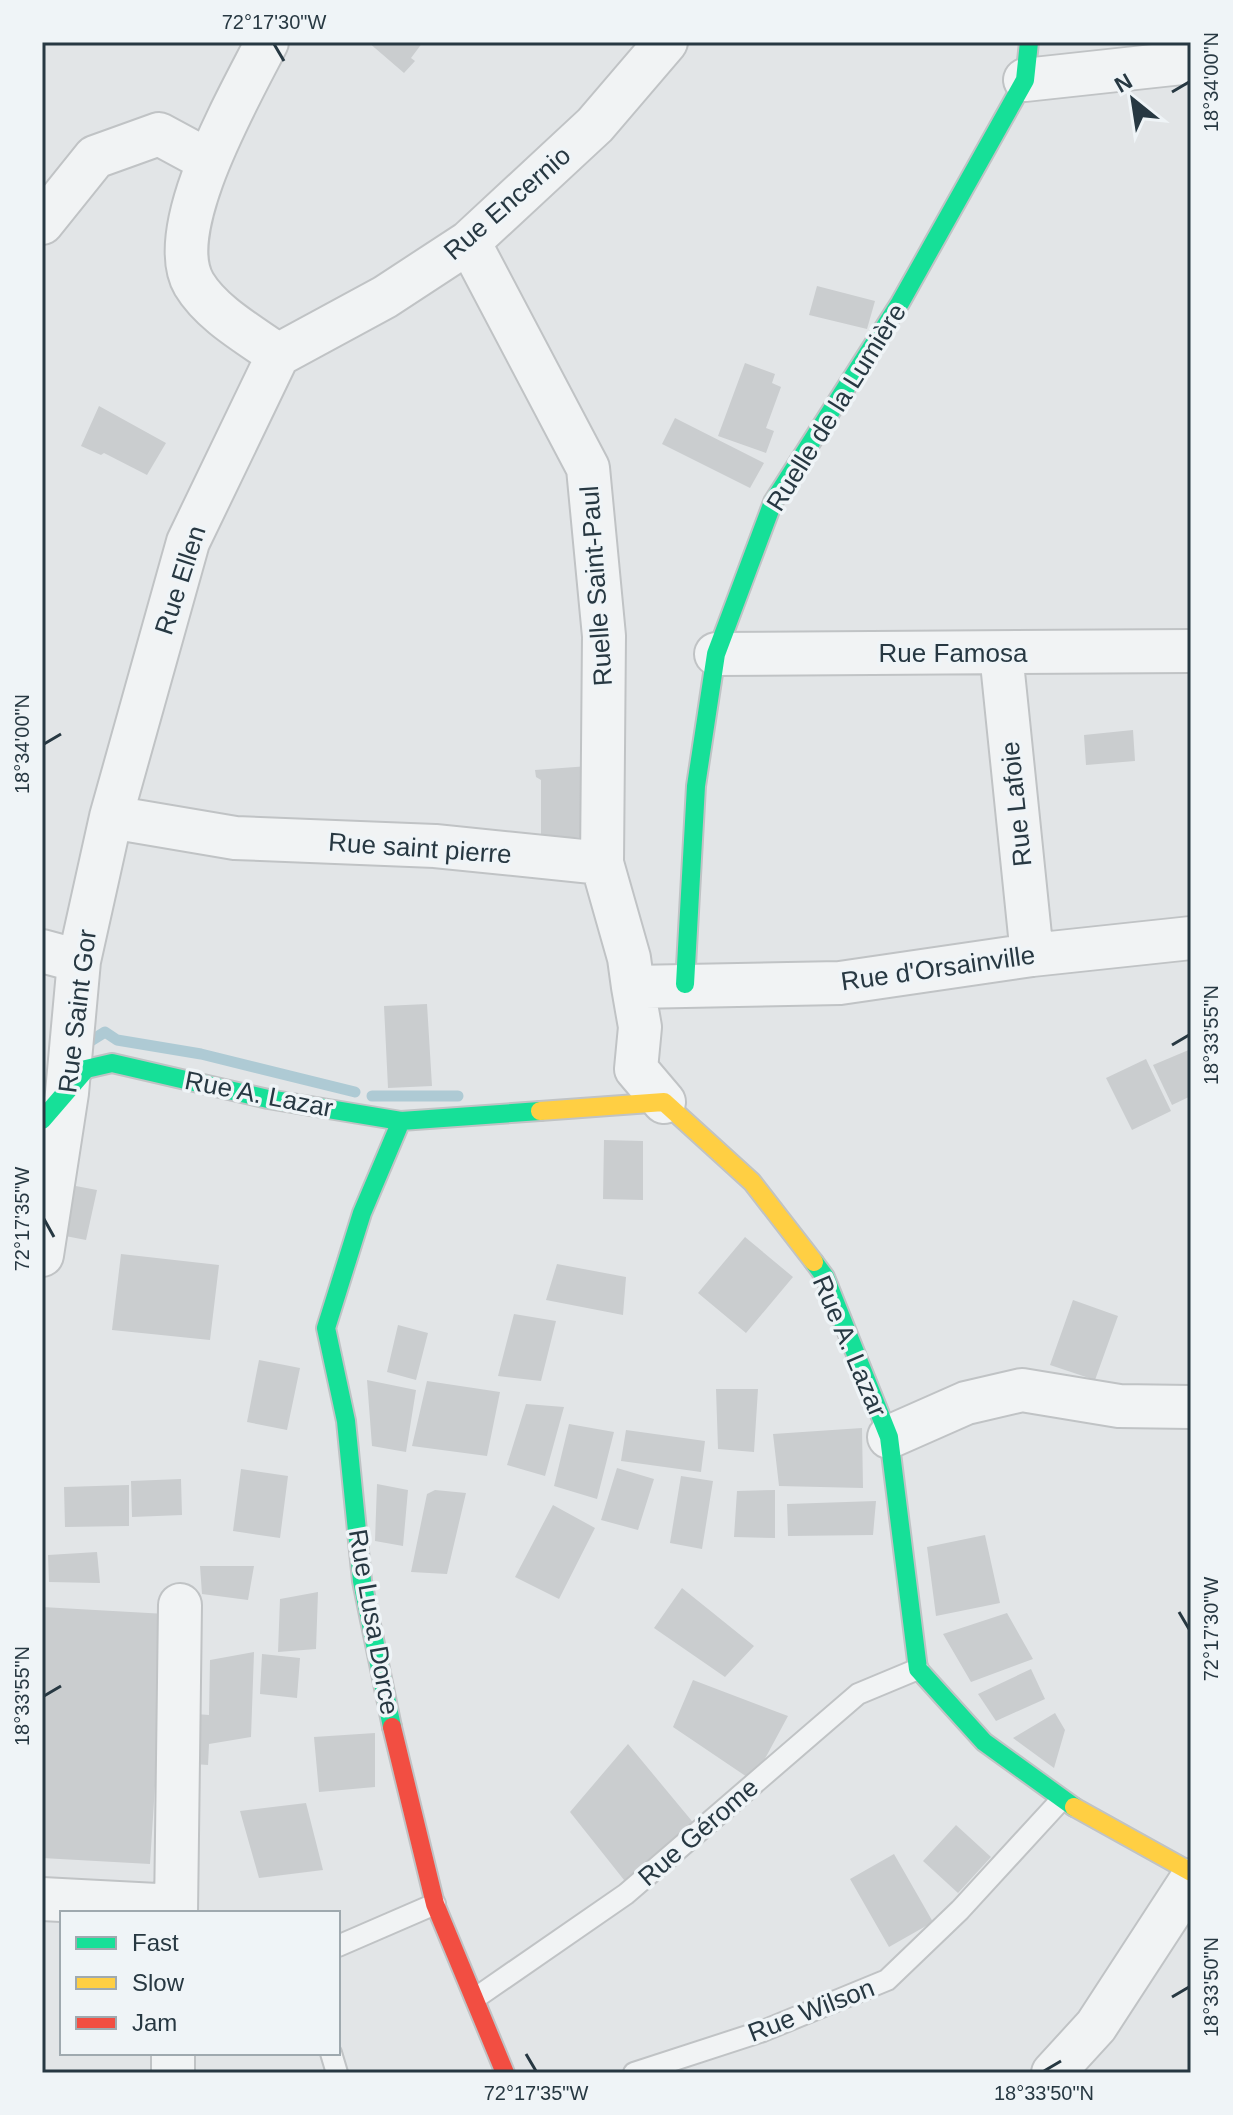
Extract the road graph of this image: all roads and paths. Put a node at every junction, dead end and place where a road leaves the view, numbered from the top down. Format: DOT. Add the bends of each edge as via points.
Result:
graph roads {
  1 [pos="267,42"];
  2 [pos="666,42"];
  3 [pos="1027,61"];
  4 [pos="1191,62"];
  5 [pos="209,161"];
  6 [pos="42,223"];
  7 [pos="469,242"];
  8 [pos="278,355"];
  9 [pos="1191,651"];
  10 [pos="1001,653"];
  11 [pos="716,654"];
  12 [pos="111,817"];
  13 [pos="602,863"];
  14 [pos="1191,938"];
  15 [pos="1032,955"];
  16 [pos="61,956"];
  17 [pos="685,984"];
  18 [pos="633,987"];
  19 [pos="664,1102"];
  20 [pos="55,1107"];
  21 [pos="401,1121"];
  22 [pos="42,1255"];
  23 [pos="1191,1407"];
  24 [pos="889,1437"];
  25 [pos="180,1605"];
  26 [pos="918,1669"];
  27 [pos="1061,1800"];
  28 [pos="1191,1872"];
  29 [pos="1191,1880"];
  30 [pos="42,1899"];
  31 [pos="435,1904"];
  32 [pos="176,1910"];
  33 [pos="340,1945"];
  34 [pos="477,1997"];
  35 [pos="505,2073"];
  36 [pos="634,2073"];
  37 [pos="1053,2073"];
  1 -- 5 [label="street"];
  2 -- 7 [label="street, Rue Encernio" via="595,125"];
  3 -- 4 [label="street"];
  3 -- 11 [label="street, Ruelle de la Lumière" via="900,303 773,502"];
  5 -- 6 [label="street" via="159,134 95,157"];
  5 -- 8 [label="street" via="185,236 193,282 227,319"];
  7 -- 8 [label="street, Rue Encernio" via="385,297"];
  7 -- 13 [label="street, Ruelle Saint-Paul" via="588,468 604,636"];
  8 -- 12 [label="street, Rue Ellen" via="188,542"];
  9 -- 10 [label="street, Rue Famosa"];
  10 -- 11 [label="street, Rue Famosa"];
  10 -- 15 [label="street, Rue Lafoie"];
  11 -- 17 [label="street, Ruelle de la Lumière" via="696,786"];
  12 -- 13 [label="street, Rue saint pierre" via="235,838 435,846"];
  12 -- 16 [label="street, Rue Saint Gor"];
  13 -- 18 [label="street"];
  14 -- 15 [label="street, Rue d'Orsainville"];
  15 -- 17 [label="street, Rue d'Orsainville" via="840,983"];
  16 -- 20 [label="street, Rue Saint Gor"];
  17 -- 18 [label="street, Rue d'Orsainville"];
  18 -- 19 [label="street" via="640,1027 636,1069"];
  19 -- 21 [label="street, Rue A. Lazar"];
  19 -- 24 [label="street, Rue A. Lazar" via="752,1182 825,1277"];
  20 -- 21 [label="street, Rue A. Lazar" via="86,1069 112,1063 268,1099"];
  20 -- 22 [label="street, Rue Saint Gor"];
  21 -- 31 [label="street, Rue Lusa Dorce" via="362,1213 326,1328 346,1421 362,1581"];
  23 -- 24 [label="street" via="1119,1406 1022,1390 966,1403"];
  24 -- 26 [label="street, Rue A. Lazar"];
  25 -- 32 [label="street"];
  26 -- 27 [label="street" via="984,1742"];
  26 -- 34 [label="lane, Rue Gérome" via="858,1694 626,1894"];
  27 -- 28 [label="street"];
  27 -- 36 [label="lane, Rue Wilson" via="887,1980 763,2031"];
  29 -- 37 [label="street" via="1096,2026"];
  30 -- 32 [label="street"];
  31 -- 33 [label="lane"];
  31 -- 34 [label="street, Rue Lusa Dorce"];
  34 -- 35 [label="street, Rue Lusa Dorce"];
}
